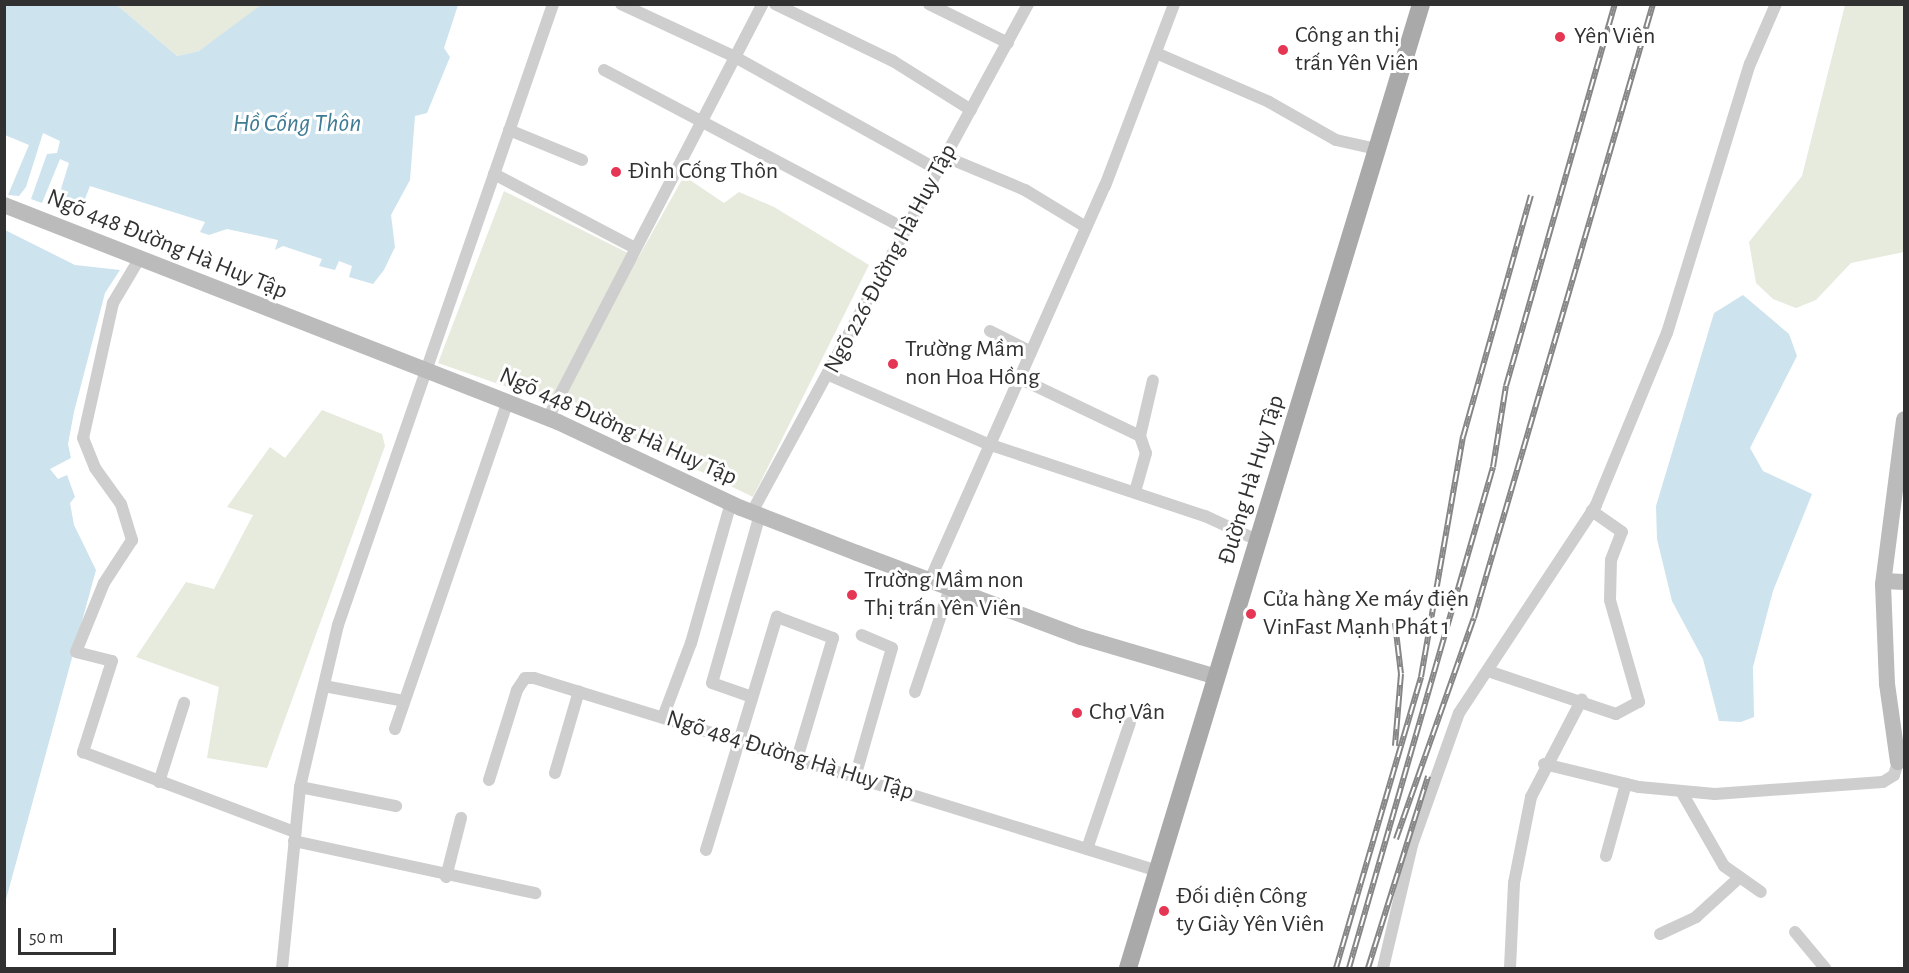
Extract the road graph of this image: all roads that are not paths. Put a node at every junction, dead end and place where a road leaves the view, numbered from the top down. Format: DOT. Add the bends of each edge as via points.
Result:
graph roads {
  1 [pos="553,4"];
  2 [pos="621,4"];
  3 [pos="763,4"];
  4 [pos="776,4"];
  5 [pos="929,4"];
  6 [pos="1028,4"];
  7 [pos="1174,4"];
  8 [pos="1420,4"];
  9 [pos="1776,4"];
  10 [pos="1008,43"];
  11 [pos="1156,53"];
  12 [pos="735,57"];
  13 [pos="604,70"];
  14 [pos="971,110"];
  15 [pos="701,122"];
  16 [pos="509,130"];
  17 [pos="1377,149"];
  18 [pos="946,157"];
  19 [pos="582,160"];
  20 [pos="938,171"];
  21 [pos="494,174"];
  22 [pos="4,206"];
  23 [pos="1086,227"];
  24 [pos="907,230"];
  25 [pos="635,248"];
  26 [pos="138,261"];
  27 [pos="990,331"];
  28 [pos="1031,352"];
  29 [pos="424,372"];
  30 [pos="829,375"];
  31 [pos="1019,378"];
  32 [pos="1153,380"];
  33 [pos="507,403"];
  34 [pos="548,418"];
  35 [pos="1905,419"];
  36 [pos="1140,436"];
  37 [pos="988,444"];
  38 [pos="1135,492"];
  39 [pos="731,503"];
  40 [pos="1592,511"];
  41 [pos="756,514"];
  42 [pos="1258,541"];
  43 [pos="930,580"];
  44 [pos="1884,581"];
  45 [pos="1905,582"];
  46 [pos="950,588"];
  47 [pos="862,635"];
  48 [pos="1488,671"];
  49 [pos="1217,677"];
  50 [pos="324,686"];
  51 [pos="579,691"];
  52 [pos="915,692"];
  53 [pos="752,697"];
  54 [pos="1582,699"];
  55 [pos="404,701"];
  56 [pos="184,703"];
  57 [pos="663,717"];
  58 [pos="1130,723"];
  59 [pos="395,729"];
  60 [pos="738,740"];
  61 [pos="797,759"];
  62 [pos="1898,762"];
  63 [pos="1544,764"];
  64 [pos="555,773"];
  65 [pos="855,777"];
  66 [pos="489,780"];
  67 [pos="159,782"];
  68 [pos="1626,784"];
  69 [pos="300,787"];
  70 [pos="1681,791"];
  71 [pos="396,806"];
  72 [pos="461,818"];
  73 [pos="294,836"];
  74 [pos="1087,849"];
  75 [pos="706,850"];
  76 [pos="1606,856"];
  77 [pos="1158,871"];
  78 [pos="1740,877"];
  79 [pos="446,878"];
  80 [pos="1761,891"];
  81 [pos="535,893"];
  82 [pos="1795,932"];
  83 [pos="1660,934"];
  84 [pos="282,969"];
  85 [pos="1128,969"];
  86 [pos="1383,969"];
  87 [pos="1510,969"];
  88 [pos="1825,969"];
  1 -- 16 [label="street"];
  2 -- 12 [label="street"];
  3 -- 12 [label="street"];
  4 -- 14 [label="street" via="893,61"];
  5 -- 10 [label="street"];
  6 -- 10 [label="street, Ngõ 226 Đường Hà Huy Tập"];
  7 -- 11 [label="street"];
  8 -- 17 [label="main road, Đường Hà Huy Tập"];
  9 -- 40 [label="street" via="1750,64 1666,333"];
  10 -- 14 [label="street, Ngõ 226 Đường Hà Huy Tập"];
  11 -- 17 [label="street" via="1269,102 1336,140"];
  11 -- 23 [label="street"];
  12 -- 15 [label="street"];
  12 -- 20 [label="street"];
  13 -- 15 [label="street"];
  14 -- 18 [label="street, Ngõ 226 Đường Hà Huy Tập"];
  15 -- 24 [label="street"];
  15 -- 25 [label="street"];
  16 -- 19 [label="street"];
  16 -- 21 [label="street"];
  17 -- 42 [label="main road, Đường Hà Huy Tập"];
  18 -- 20 [label="street, Ngõ 226 Đường Hà Huy Tập"];
  18 -- 23 [label="street" via="1025,190"];
  20 -- 24 [label="street, Ngõ 226 Đường Hà Huy Tập"];
  21 -- 25 [label="street"];
  21 -- 29 [label="street"];
  22 -- 26 [label="street, Ngõ 448 Đường Hà Huy Tập"];
  23 -- 28 [label="street"];
  24 -- 30 [label="street, Ngõ 226 Đường Hà Huy Tập"];
  25 -- 34 [label="street"];
  26 -- 29 [label="street, Ngõ 448 Đường Hà Huy Tập"];
  26 -- 67 [label="street" via="113,303 83,438 95,468 121,504 132,540 104,583 76,652 112,661 83,752"];
  27 -- 28 [label="street"];
  28 -- 31 [label="street"];
  29 -- 33 [label="street, Ngõ 448 Đường Hà Huy Tập"];
  29 -- 50 [label="street" via="338,625"];
  30 -- 37 [label="street"];
  30 -- 41 [label="street, Ngõ 226 Đường Hà Huy Tập"];
  31 -- 36 [label="street"];
  31 -- 37 [label="street"];
  32 -- 36 [label="street"];
  33 -- 34 [label="street, Ngõ 448 Đường Hà Huy Tập"];
  33 -- 55 [label="street"];
  34 -- 39 [label="street, Ngõ 448 Đường Hà Huy Tập"];
  35 -- 44 [label="street"];
  36 -- 38 [label="street" via="1146,453"];
  37 -- 38 [label="street"];
  37 -- 43 [label="street"];
  38 -- 42 [label="street"];
  39 -- 41 [label="street, Ngõ 448 Đường Hà Huy Tập"];
  39 -- 57 [label="street" via="691,643"];
  40 -- 48 [label="street"];
  40 -- 54 [label="street" via="1622,532 1611,560 1610,600 1639,702 1616,714"];
  41 -- 43 [label="street, Ngõ 448 Đường Hà Huy Tập"];
  41 -- 53 [label="street, Ngõ 226 Đường Hà Huy Tập" via="712,683"];
  42 -- 49 [label="main road, Đường Hà Huy Tập"];
  43 -- 46 [label="street, Ngõ 448 Đường Hà Huy Tập"];
  44 -- 45 [label="street"];
  44 -- 62 [label="street" via="1887,684"];
  46 -- 49 [label="street, Ngõ 448 Đường Hà Huy Tập" via="1081,637"];
  46 -- 52 [label="street"];
  47 -- 65 [label="street" via="892,648"];
  48 -- 54 [label="street" via="1534,690"];
  48 -- 86 [label="street" via="1459,713 1412,845"];
  49 -- 77 [label="main road, Đường Hà Huy Tập"];
  50 -- 55 [label="street"];
  50 -- 69 [label="street"];
  51 -- 57 [label="street, Ngõ 484 Đường Hà Huy Tập"];
  51 -- 64 [label="street"];
  51 -- 66 [label="street, Ngõ 484 Đường Hà Huy Tập" via="525,678"];
  53 -- 60 [label="street"];
  53 -- 61 [label="street" via="777,617 833,638"];
  54 -- 63 [label="street"];
  55 -- 59 [label="street"];
  56 -- 67 [label="street"];
  57 -- 60 [label="street, Ngõ 484 Đường Hà Huy Tập"];
  58 -- 74 [label="street"];
  60 -- 61 [label="street, Ngõ 484 Đường Hà Huy Tập"];
  60 -- 75 [label="street"];
  61 -- 65 [label="street, Ngõ 484 Đường Hà Huy Tập"];
  62 -- 70 [label="street" via="1894,775 1883,782"];
  63 -- 68 [label="street"];
  63 -- 87 [label="street" via="1523,827 1514,883"];
  65 -- 74 [label="street, Ngõ 484 Đường Hà Huy Tập"];
  67 -- 73 [label="street"];
  68 -- 70 [label="street"];
  68 -- 76 [label="street"];
  69 -- 71 [label="street"];
  69 -- 73 [label="street"];
  70 -- 78 [label="street" via="1700,831 1724,866"];
  72 -- 79 [label="street"];
  73 -- 79 [label="street"];
  73 -- 84 [label="street"];
  74 -- 77 [label="street, Ngõ 484 Đường Hà Huy Tập"];
  77 -- 85 [label="main road, Đường Hà Huy Tập"];
  78 -- 80 [label="street"];
  78 -- 83 [label="street" via="1696,917"];
  79 -- 81 [label="street"];
  82 -- 88 [label="street"];
}
